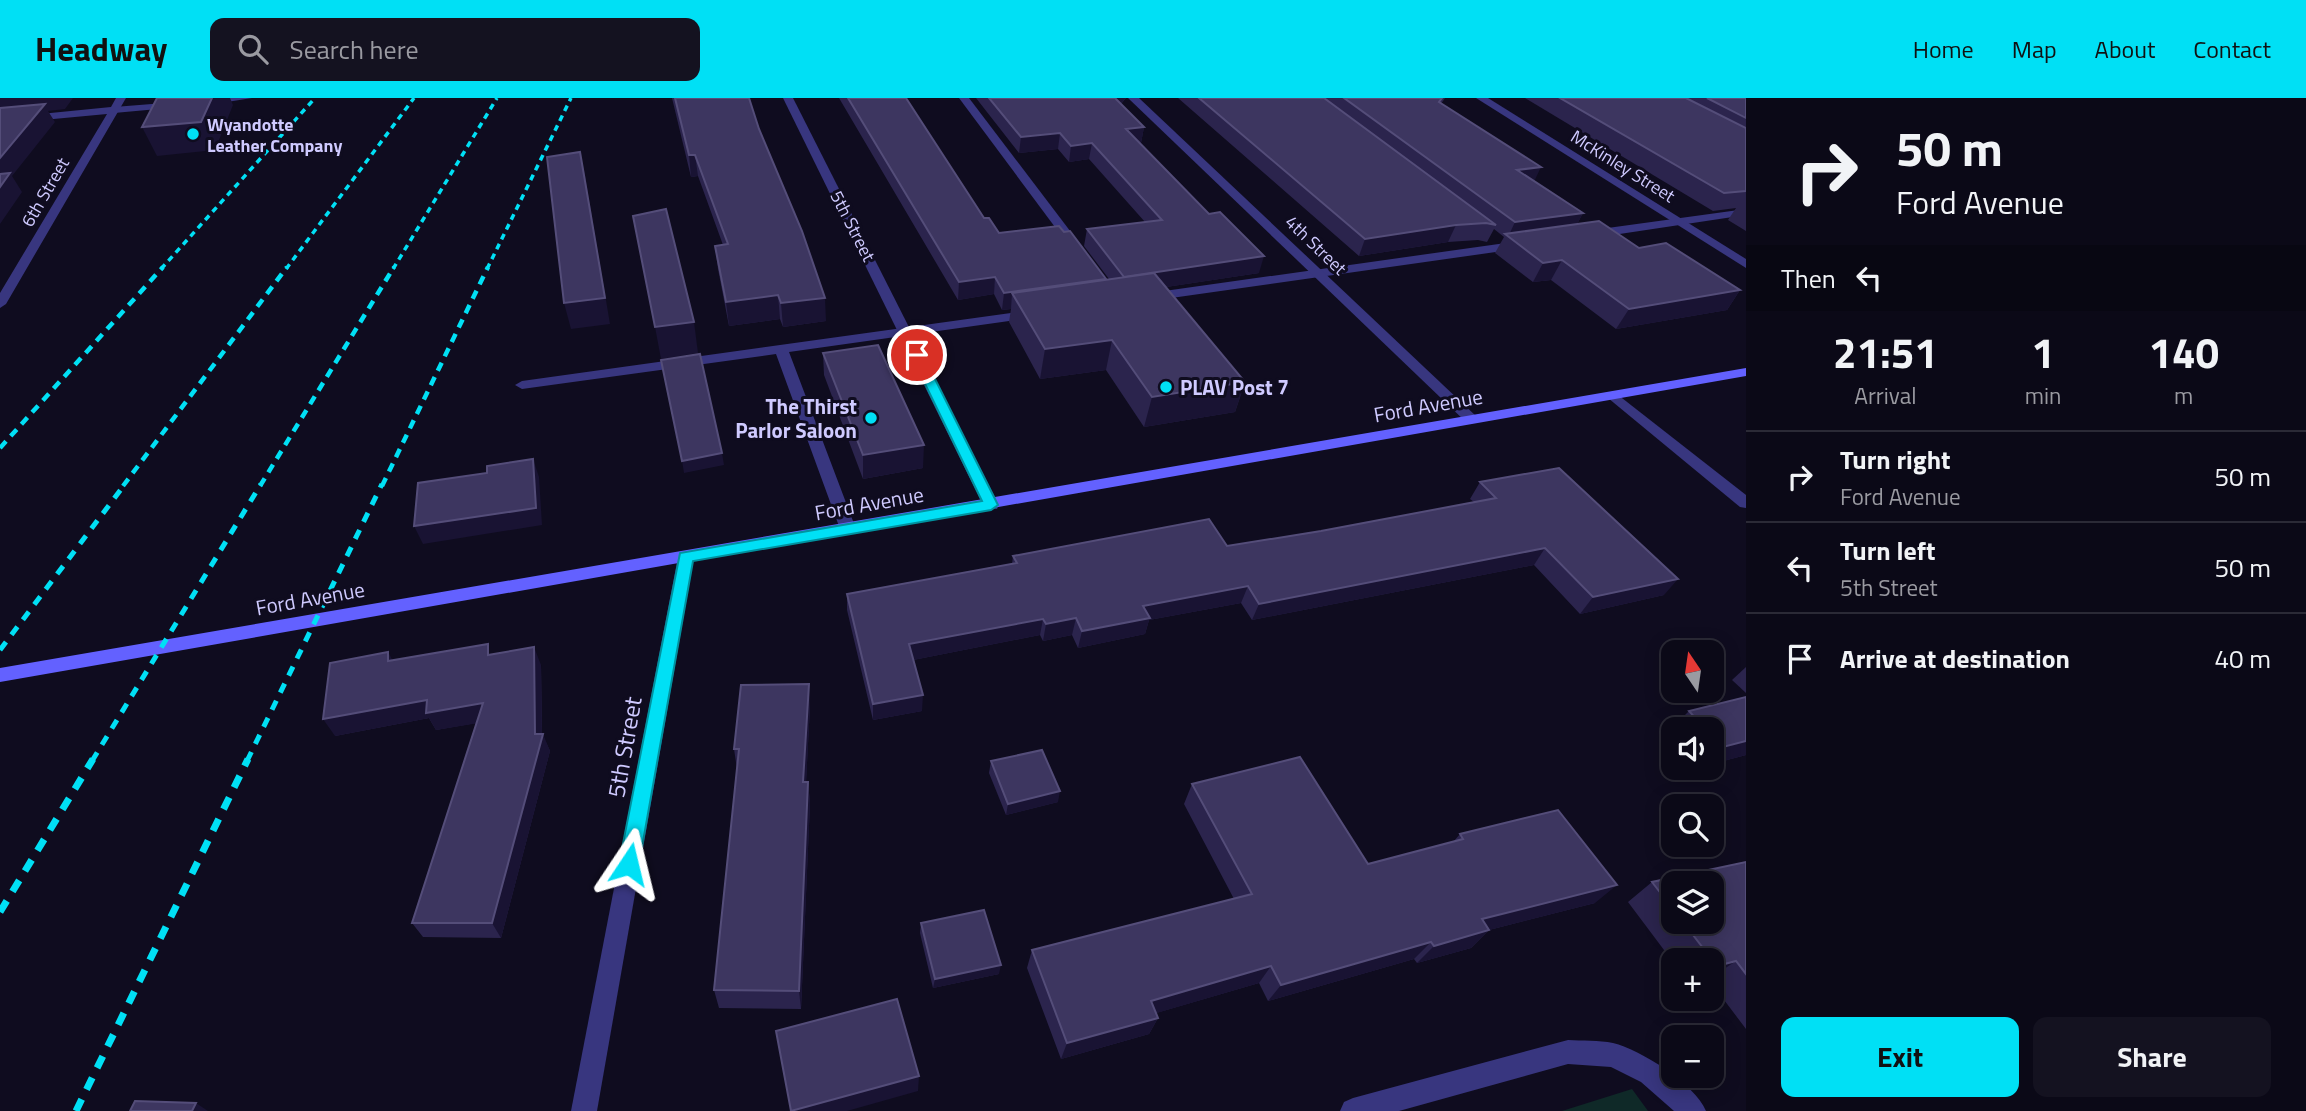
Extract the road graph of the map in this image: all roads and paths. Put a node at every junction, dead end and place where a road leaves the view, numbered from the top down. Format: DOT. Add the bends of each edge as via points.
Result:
graph roads {
  1 [pos="121,98"];
  2 [pos="247,98"];
  3 [pos="788,98"];
  4 [pos="964,98"];
  5 [pos="1133,98"];
  6 [pos="1481,98"];
  7 [pos="114,110"];
  8 [pos="0,121"];
  9 [pos="1746,212"];
  10 [pos="1679,222"];
  11 [pos="1573,237"];
  12 [pos="1494,239"];
  13 [pos="1532,243"];
  14 [pos="1505,247"];
  15 [pos="1083,257"];
  16 [pos="1746,264"];
  17 [pos="1318,274"];
  18 [pos="1130,300"];
  19 [pos="0,304"];
  20 [pos="1049,312"];
  21 [pos="906,332"];
  22 [pos="781,350"];
  23 [pos="1746,372"];
  24 [pos="522,385"];
  25 [pos="1613,395"];
  26 [pos="1472,420"];
  27 [pos="1746,503"];
  28 [pos="991,505"];
  29 [pos="848,529"];
  30 [pos="686,557"];
  31 [pos="0,675"];
  32 [pos="584,1111"];
  33 [pos="1353,1111"];
  34 [pos="1693,1111"];
  1 -- 7 [label="street, 6th Street"];
  2 -- 7 [label="street"];
  3 -- 21 [label="street, 5th Street"];
  4 -- 15 [label="street"];
  5 -- 17 [label="street, 4th Street"];
  6 -- 10 [label="street, McKinley Street"];
  7 -- 8 [label="street"];
  7 -- 19 [label="street, 6th Street"];
  9 -- 10 [label="street"];
  10 -- 11 [label="street"];
  10 -- 16 [label="street, McKinley Street"];
  12 -- 14 [label="street"];
  13 -- 14 [label="street"];
  14 -- 17 [label="street"];
  17 -- 18 [label="street"];
  17 -- 26 [label="street, 4th Street"];
  20 -- 21 [label="street"];
  21 -- 22 [label="street"];
  21 -- 28 [label="street, 5th Street"];
  22 -- 24 [label="street"];
  22 -- 29 [label="street"];
  23 -- 25 [label="main road, Ford Avenue"];
  25 -- 26 [label="main road, Ford Avenue"];
  25 -- 27 [label="street"];
  26 -- 28 [label="main road, Ford Avenue"];
  28 -- 29 [label="main road, Ford Avenue"];
  29 -- 30 [label="main road, Ford Avenue"];
  30 -- 31 [label="main road, Ford Avenue"];
  30 -- 32 [label="street, 5th Street"];
  33 -- 34 [label="street" via="1568,1052 1612,1055 1650,1073"];
}
